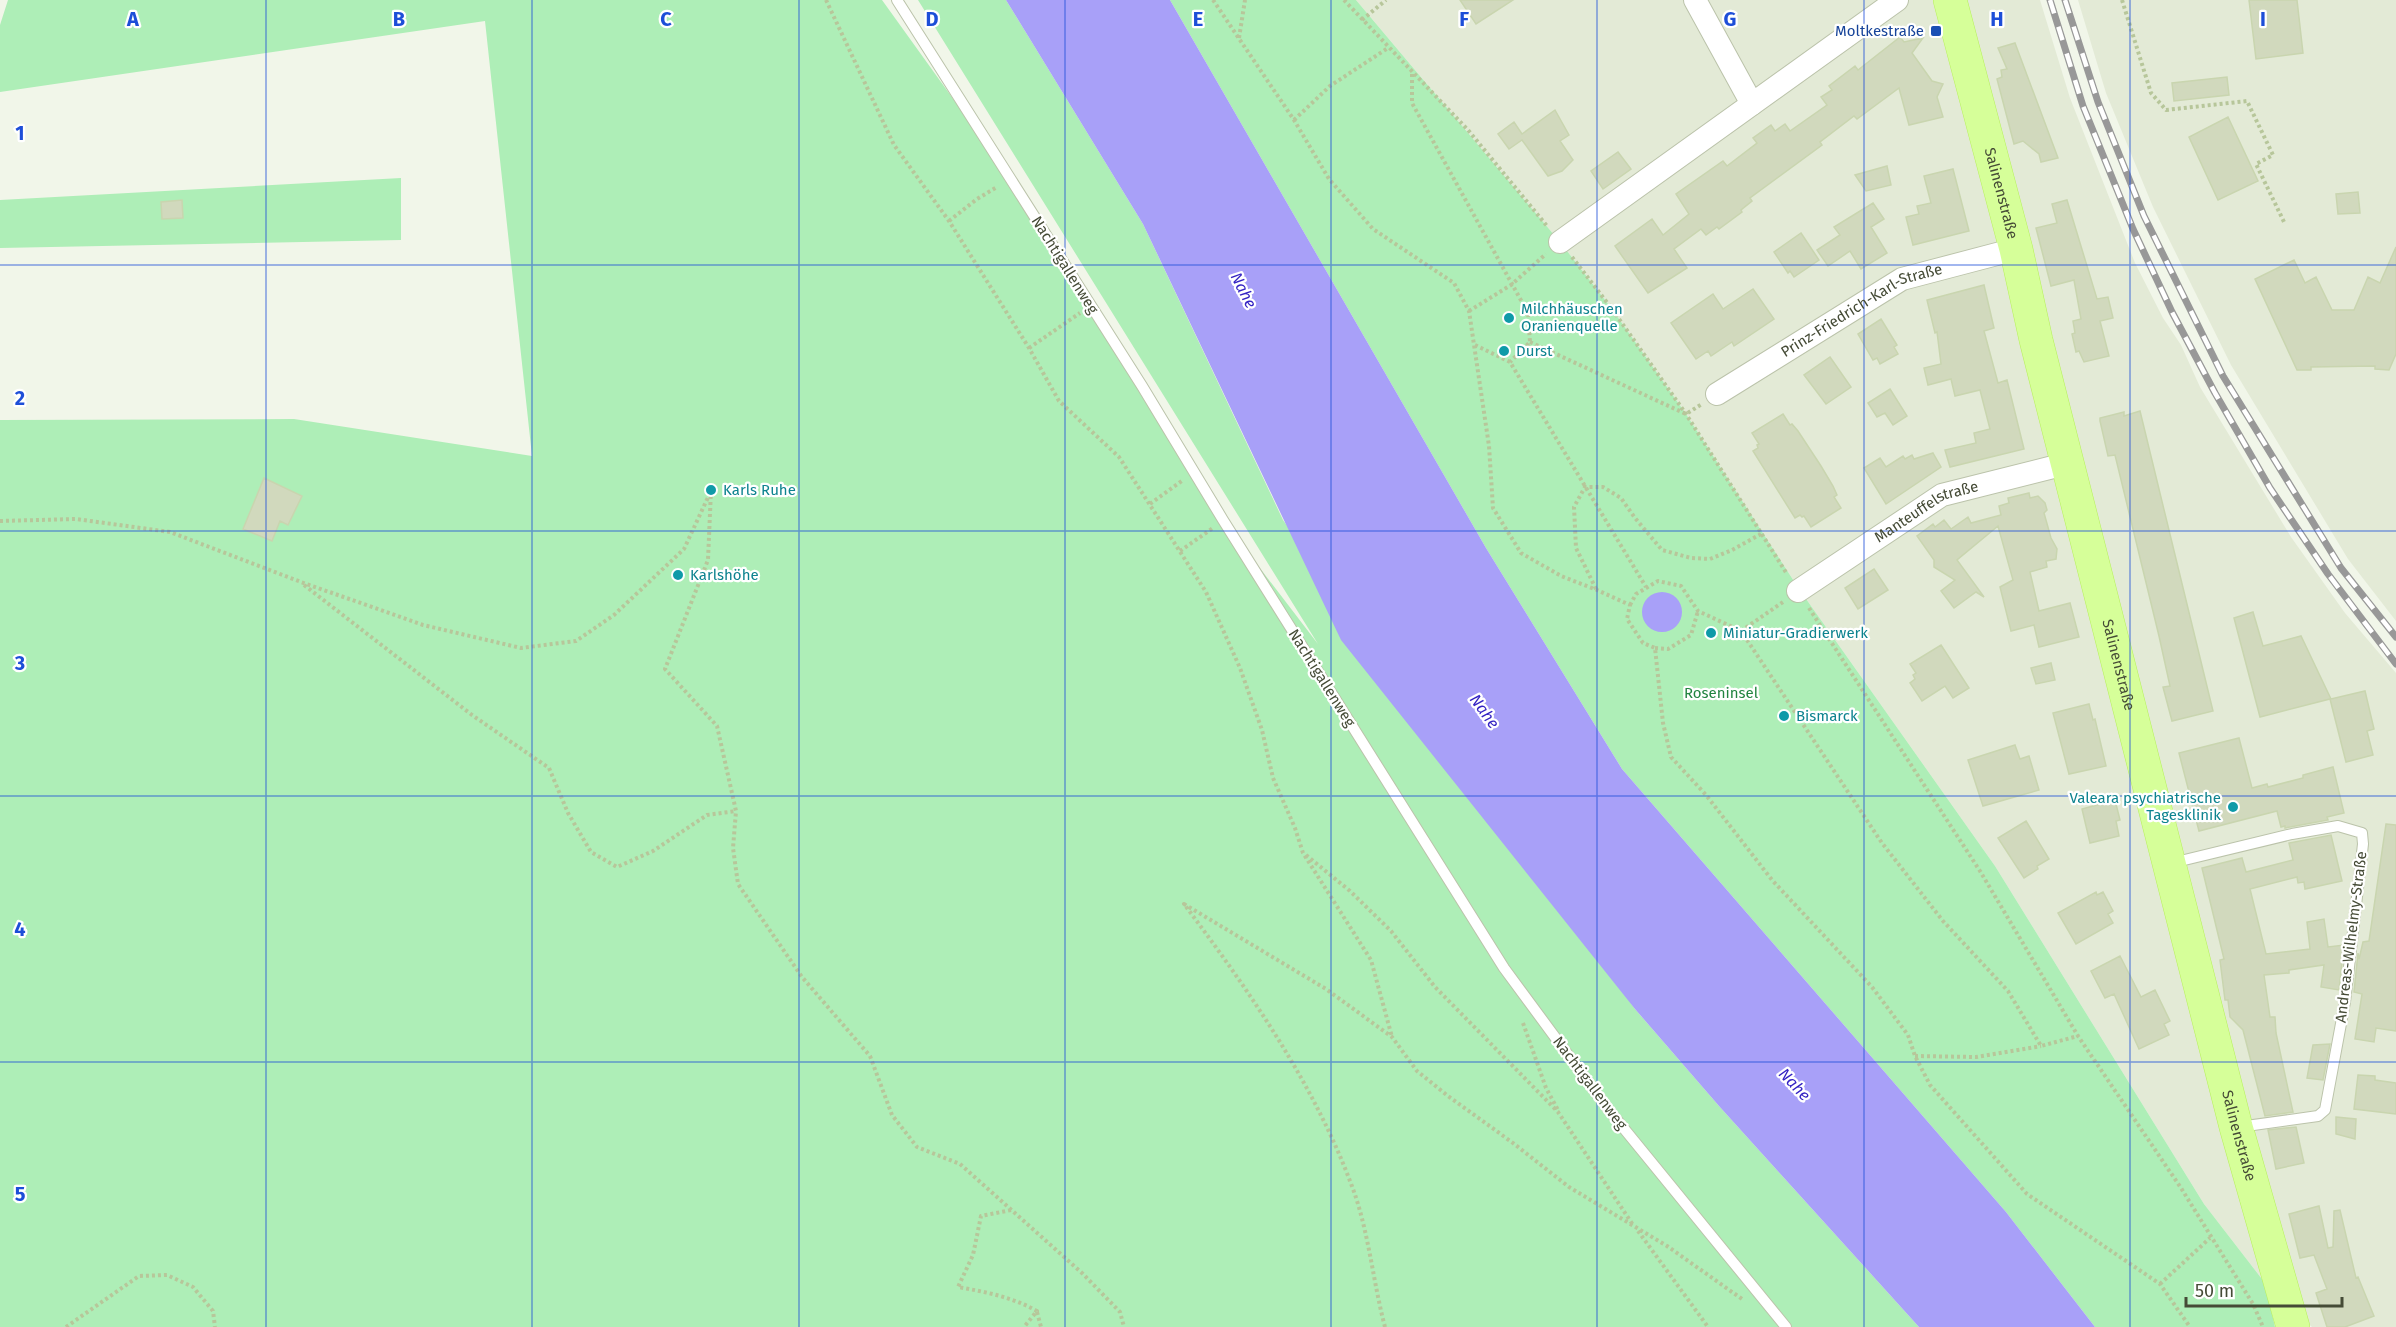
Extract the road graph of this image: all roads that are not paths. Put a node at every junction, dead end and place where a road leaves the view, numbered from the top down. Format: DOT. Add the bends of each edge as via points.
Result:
graph roads {
  1 [pos="897,0"];
  2 [pos="1695,0"];
  3 [pos="1897,0"];
  4 [pos="1950,0"];
  5 [pos="1752,104"];
  6 [pos="1560,242"];
  7 [pos="2016,249"];
  8 [pos="1717,394"];
  9 [pos="2068,463"];
  10 [pos="1798,591"];
  11 [pos="2169,864"];
  12 [pos="2236,1127"];
  13 [pos="1786,1327"];
  14 [pos="2294,1327"];
  1 -- 13 [label="lane, Nachtigallenweg" via="1504,968 1608,1109"];
  2 -- 5 [label="street"];
  3 -- 5 [label="street"];
  4 -- 7 [label="main road, Salinenstraße"];
  5 -- 6 [label="street"];
  7 -- 8 [label="street, Prinz-Friedrich-Karl-Straße" via="1902,279"];
  7 -- 9 [label="main road, Salinenstraße"];
  9 -- 10 [label="street, Manteuffelstraße" via="1942,495"];
  9 -- 11 [label="main road, Salinenstraße"];
  11 -- 12 [label="main road, Salinenstraße"];
  11 -- 12 [label="lane, Andreas-Wilhelmy-Straße" via="2338,826 2362,833 2345,1002 2325,1110 2319,1116"];
  12 -- 14 [label="main road, Salinenstraße"];
}
